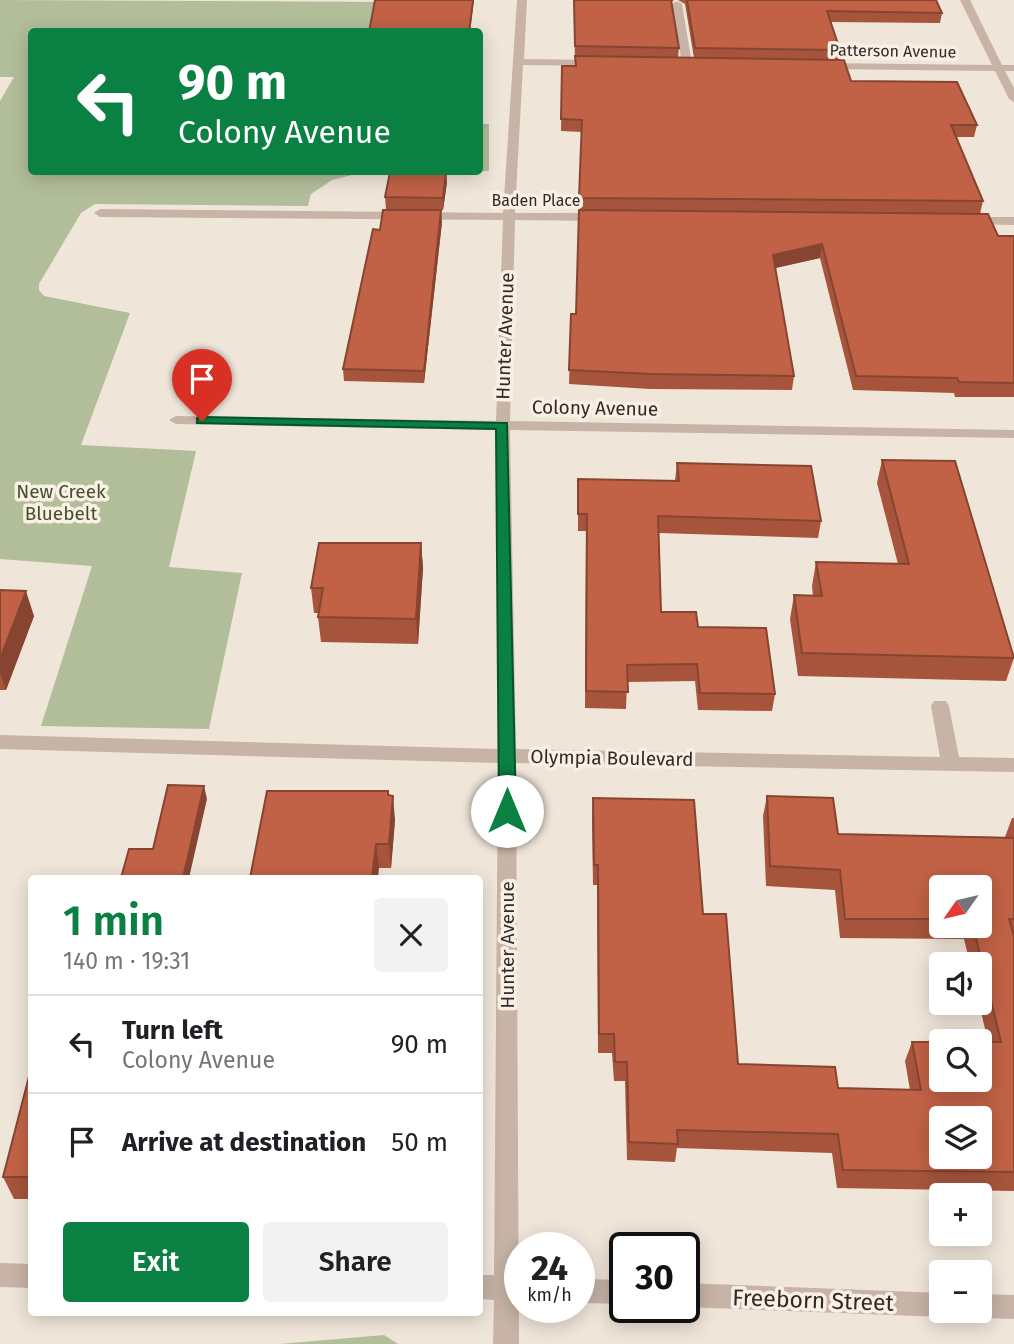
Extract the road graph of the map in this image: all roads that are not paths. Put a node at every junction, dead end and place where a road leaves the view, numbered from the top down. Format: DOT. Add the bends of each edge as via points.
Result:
graph roads {
  1 [pos="522,0"];
  2 [pos="965,0"];
  3 [pos="677,4"];
  4 [pos="520,62"];
  5 [pos="603,63"];
  6 [pos="673,64"];
  7 [pos="687,64"];
  8 [pos="701,64"];
  9 [pos="809,65"];
  10 [pos="1000,68"];
  11 [pos="1014,68"];
  12 [pos="1014,99"];
  13 [pos="100,214"];
  14 [pos="509,216"];
  15 [pos="610,217"];
  16 [pos="958,220"];
  17 [pos="1014,221"];
  18 [pos="176,420"];
  19 [pos="503,425"];
  20 [pos="1014,434"];
  21 [pos="940,706"];
  22 [pos="0,742"];
  23 [pos="507,756"];
  24 [pos="951,764"];
  25 [pos="1014,765"];
  26 [pos="512,1232"];
  27 [pos="0,1275"];
  28 [pos="28,1276"];
  29 [pos="483,1287"];
  30 [pos="504,1288"];
  31 [pos="700,1296"];
  32 [pos="929,1304"];
  33 [pos="992,1306"];
  34 [pos="1014,1307"];
  35 [pos="509,1323"];
  36 [pos="506,1344"];
  1 -- 4 [label="street, Hunter Avenue"];
  2 -- 10 [label="street"];
  3 -- 7 [label="street"];
  4 -- 5 [label="street"];
  4 -- 14 [label="street, Hunter Avenue"];
  6 -- 7 [label="street"];
  7 -- 8 [label="street"];
  9 -- 10 [label="street, Patterson Avenue"];
  10 -- 11 [label="street, Patterson Avenue"];
  10 -- 12 [label="street"];
  13 -- 14 [label="street, Baden Place"];
  14 -- 15 [label="street, Baden Place"];
  14 -- 19 [label="street, Hunter Avenue"];
  16 -- 17 [label="street"];
  18 -- 19 [label="street, Colony Avenue"];
  19 -- 20 [label="street, Colony Avenue"];
  19 -- 23 [label="street, Hunter Avenue"];
  21 -- 24 [label="street"];
  22 -- 23 [label="street, Olympia Boulevard"];
  23 -- 24 [label="street, Olympia Boulevard"];
  23 -- 26 [label="street, Hunter Avenue"];
  24 -- 25 [label="street, Olympia Boulevard"];
  27 -- 28 [label="street"];
  29 -- 30 [label="street"];
  31 -- 32 [label="street, Freeborn Street"];
  33 -- 34 [label="street"];
  35 -- 36 [label="street, Hunter Avenue"];
}
